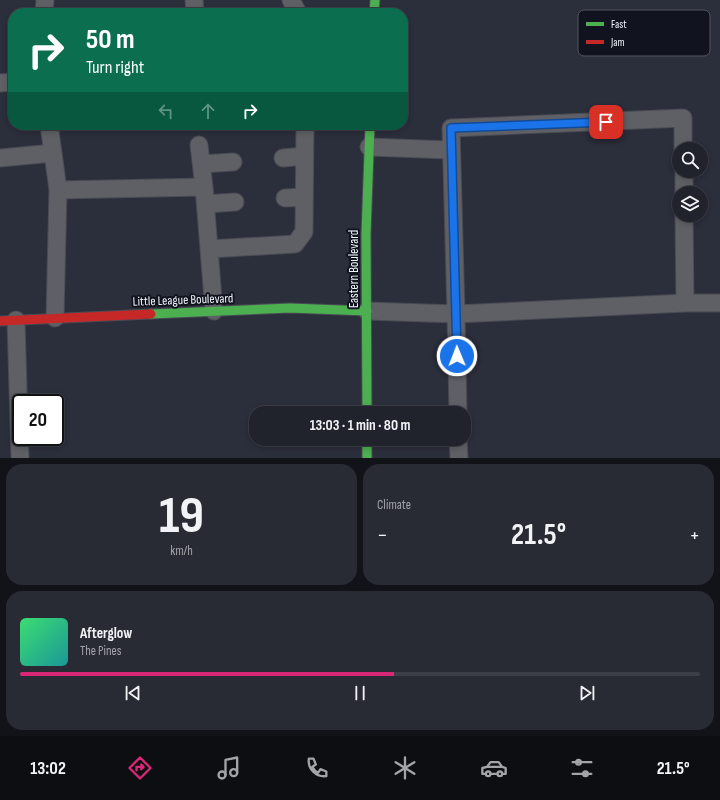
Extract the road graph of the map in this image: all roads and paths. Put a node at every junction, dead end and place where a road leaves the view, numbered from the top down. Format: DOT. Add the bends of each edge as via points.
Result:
graph roads {
  1 [pos="50,130"];
  2 [pos="305,130"];
  3 [pos="370,130"];
  4 [pos="683,142"];
  5 [pos="199,145"];
  6 [pos="369,147"];
  7 [pos="450,150"];
  8 [pos="53,154"];
  9 [pos="304,156"];
  10 [pos="0,158"];
  11 [pos="283,158"];
  12 [pos="233,162"];
  13 [pos="202,164"];
  14 [pos="204,187"];
  15 [pos="58,190"];
  16 [pos="304,197"];
  17 [pos="285,198"];
  18 [pos="235,202"];
  19 [pos="206,204"];
  20 [pos="684,222"];
  21 [pos="210,250"];
  22 [pos="685,303"];
  23 [pos="720,303"];
  24 [pos="214,311"];
  25 [pos="367,311"];
  26 [pos="456,314"];
  27 [pos="55,318"];
  28 [pos="8,321"];
  29 [pos="367,406"];
  30 [pos="458,406"];
  31 [pos="367,446"];
  32 [pos="458,446"];
  33 [pos="20,458"];
  34 [pos="367,458"];
  35 [pos="459,458"];
  1 -- 8 [label="lane"];
  2 -- 9 [label="lane"];
  3 -- 6 [label="street, Eastern Boulevard"];
  4 -- 7 [label="lane" via="683,118 451,128"];
  5 -- 13 [label="lane"];
  6 -- 7 [label="lane"];
  6 -- 25 [label="street, Eastern Boulevard"];
  7 -- 26 [label="lane"];
  8 -- 10 [label="lane"];
  8 -- 15 [label="lane"];
  9 -- 11 [label="lane"];
  9 -- 16 [label="lane"];
  12 -- 13 [label="lane"];
  13 -- 14 [label="lane"];
  14 -- 15 [label="lane"];
  14 -- 19 [label="lane"];
  15 -- 27 [label="lane"];
  16 -- 17 [label="lane"];
  16 -- 21 [label="lane" via="304,232 295,244"];
  18 -- 19 [label="lane"];
  19 -- 21 [label="lane"];
  20 -- 22 [label="lane"];
  21 -- 24 [label="lane"];
  22 -- 23 [label="lane"];
  22 -- 26 [label="lane"];
  24 -- 25 [label="street, Little League Boulevard" via="290,308"];
  24 -- 27 [label="street, Little League Boulevard"];
  25 -- 26 [label="lane"];
  25 -- 29 [label="street, Eastern Boulevard"];
  26 -- 30 [label="lane"];
  27 -- 28 [label="street, Little League Boulevard"];
  28 -- 33 [label="lane"];
  31 -- 34 [label="street"];
  32 -- 35 [label="lane"];
}
